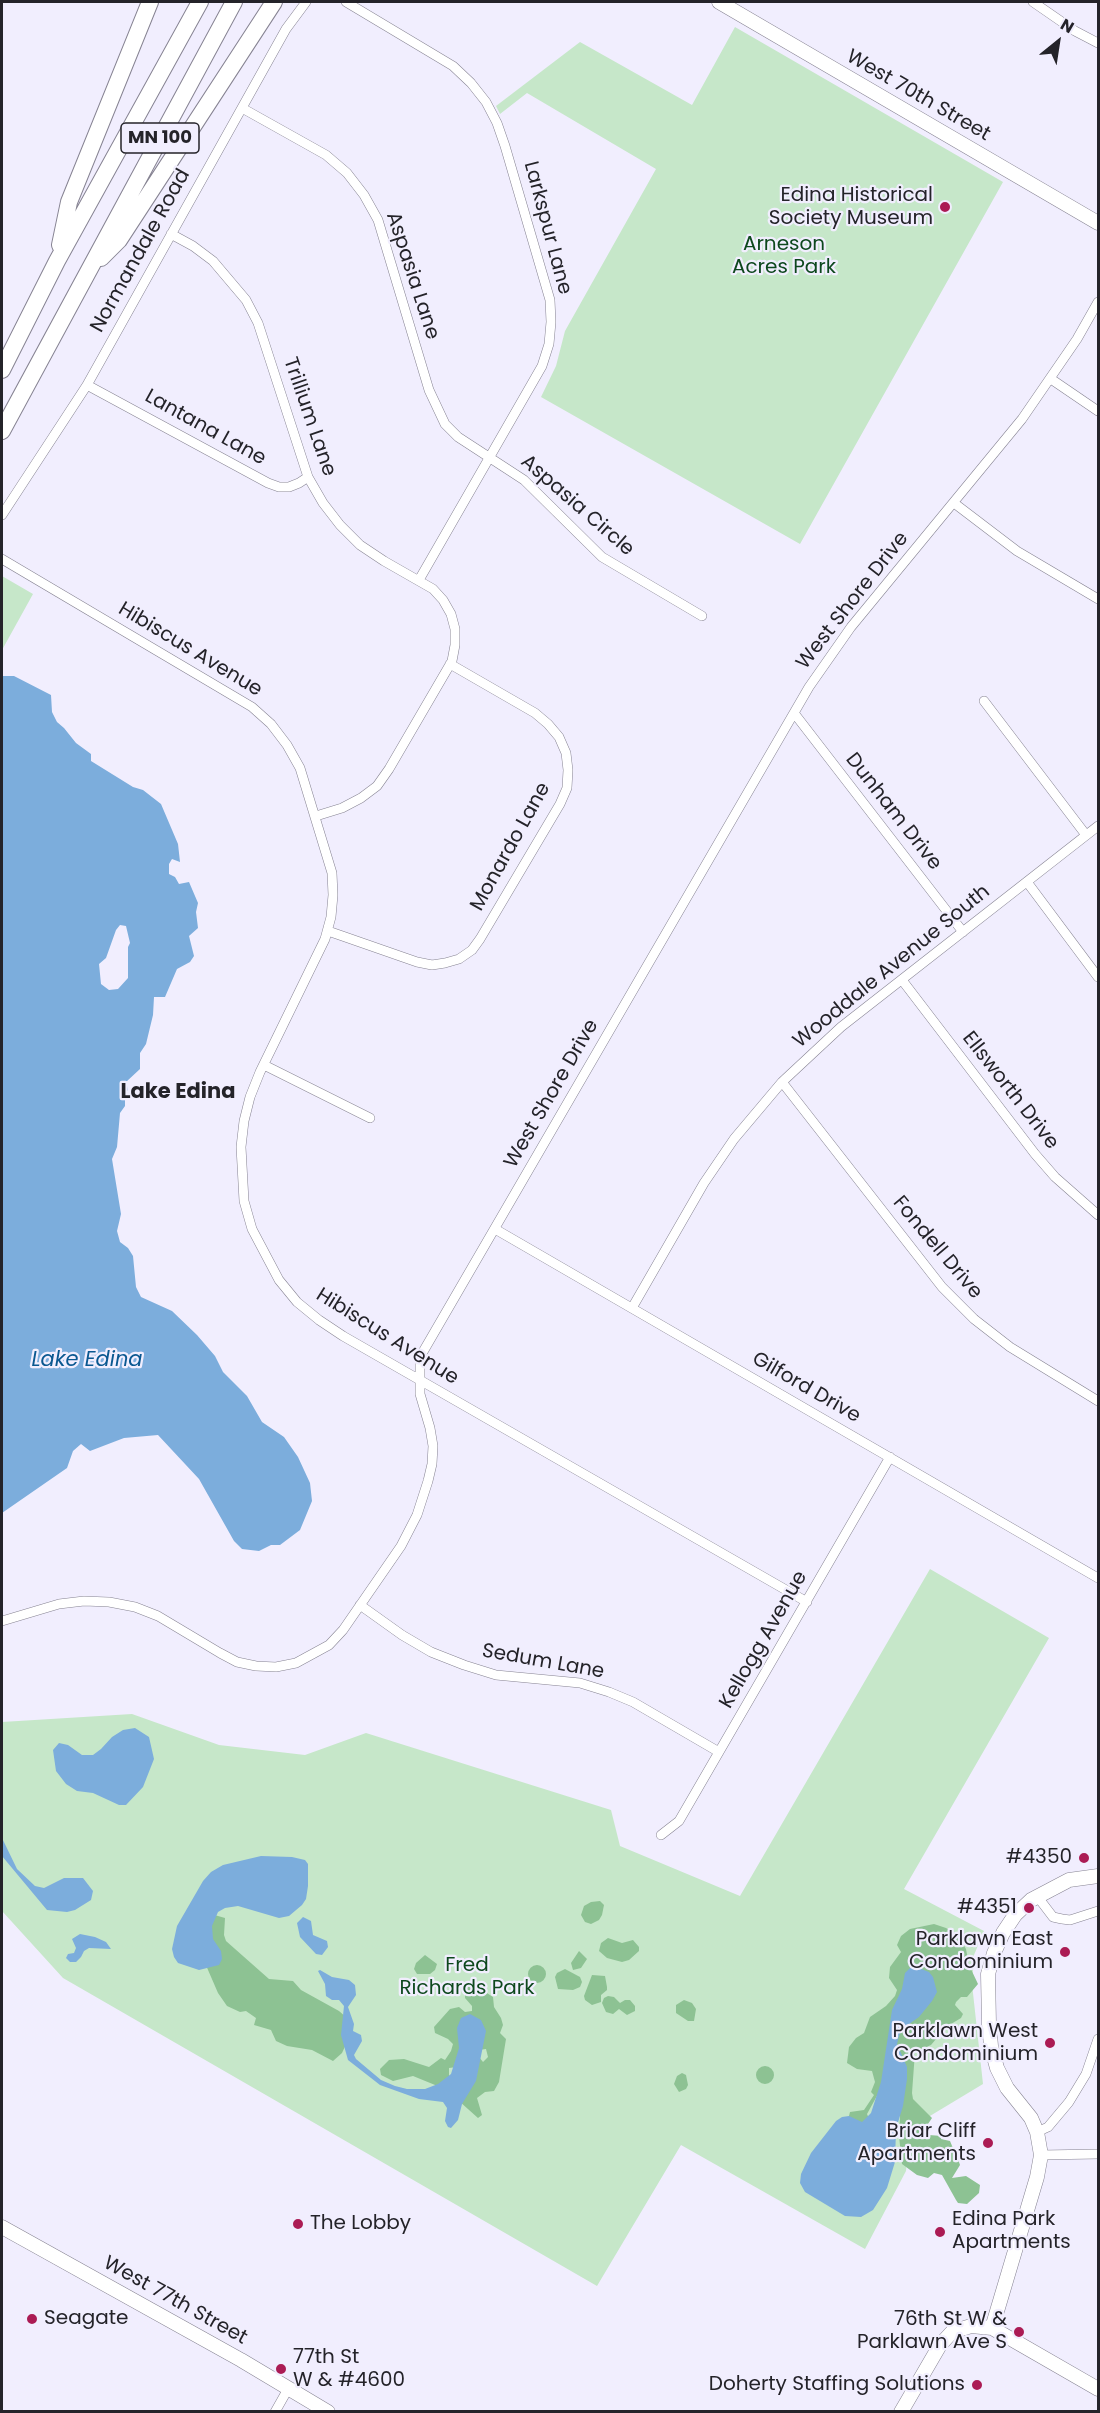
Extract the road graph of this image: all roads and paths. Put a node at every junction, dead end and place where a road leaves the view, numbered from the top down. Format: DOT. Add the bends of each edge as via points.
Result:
graph roads {
  1 [pos="150,2"];
  2 [pos="200,2"];
  3 [pos="234,2"];
  4 [pos="274,2"];
  5 [pos="306,2"];
  6 [pos="346,2"];
  7 [pos="719,2"];
  8 [pos="1033,2"];
  9 [pos="1098,43"];
  10 [pos="242,108"];
  11 [pos="1098,223"];
  12 [pos="171,234"];
  13 [pos="57,261"];
  14 [pos="86,274"];
  15 [pos="1098,302"];
  16 [pos="2,370"];
  17 [pos="1051,379"];
  18 [pos="87,385"];
  19 [pos="1098,411"];
  20 [pos="2,431"];
  21 [pos="490,458"];
  22 [pos="308,477"];
  23 [pos="954,503"];
  24 [pos="2,515"];
  25 [pos="2,559"];
  26 [pos="419,580"];
  27 [pos="1098,599"];
  28 [pos="702,616"];
  29 [pos="450,664"];
  30 [pos="984,701"];
  31 [pos="794,714"];
  32 [pos="316,816"];
  33 [pos="1098,826"];
  34 [pos="1086,835"];
  35 [pos="1027,882"];
  36 [pos="328,931"];
  37 [pos="963,932"];
  38 [pos="1098,977"];
  39 [pos="902,980"];
  40 [pos="264,1065"];
  41 [pos="782,1082"];
  42 [pos="370,1118"];
  43 [pos="1098,1215"];
  44 [pos="495,1229"];
  45 [pos="632,1308"];
  46 [pos="419,1380"];
  47 [pos="1098,1401"];
  48 [pos="890,1457"];
  49 [pos="1098,1578"];
  50 [pos="807,1602"];
  51 [pos="360,1605"];
  52 [pos="2,1621"];
  53 [pos="719,1752"];
  54 [pos="661,1834"];
  55 [pos="1098,1876"];
  56 [pos="1037,1896"];
  57 [pos="1098,1911"];
  58 [pos="1098,2039"];
  59 [pos="1037,2132"];
  60 [pos="1098,2154"];
  61 [pos="1041,2156"];
  62 [pos="2,2227"];
  63 [pos="992,2328"];
  64 [pos="288,2389"];
  65 [pos="1098,2389"];
  66 [pos="275,2412"];
  67 [pos="328,2412"];
  68 [pos="901,2412"];
  1 -- 13 [label="highway" via="69,202"];
  2 -- 13 [label="highway, MN 100"];
  3 -- 14 [label="highway, MN 100"];
  4 -- 14 [label="highway" via="119,240"];
  5 -- 10 [label="street, Normandale Road" via="286,28"];
  6 -- 21 [label="street, Larkspur Lane" via="453,66 486,102 505,146 545,278 551,322 542,366"];
  7 -- 11 [label="street, West 70th Street"];
  8 -- 9 [label="street"];
  10 -- 12 [label="street, Normandale Road"];
  10 -- 21 [label="street, Aspasia Lane" via="326,155 364,195 378,220 436,408 458,437"];
  12 -- 18 [label="street, Normandale Road"];
  12 -- 22 [label="street, Trillium Lane" via="213,261 246,300 258,323"];
  13 -- 16 [label="highway, MN 100"];
  14 -- 20 [label="highway, MN 100"];
  15 -- 17 [label="street, West Shore Drive"];
  17 -- 19 [label="street"];
  17 -- 23 [label="street, West Shore Drive"];
  18 -- 22 [label="street, Lantana Lane" via="268,483 289,487"];
  18 -- 24 [label="street, Normandale Road"];
  21 -- 26 [label="street, Larkspur Lane"];
  21 -- 28 [label="street, Aspasia Circle" via="524,480 602,557"];
  22 -- 26 [label="street, Trillium Lane" via="322,503 360,545"];
  23 -- 27 [label="street" via="1017,551"];
  23 -- 31 [label="street, West Shore Drive" via="829,657"];
  25 -- 32 [label="street, Hibiscus Avenue" via="252,707 287,745 300,768"];
  26 -- 29 [label="street, Trillium Lane" via="433,589 451,614 455,645"];
  29 -- 32 [label="street, Trillium Lane" via="377,786 351,803"];
  29 -- 36 [label="street, Monardo Lane" via="548,723 566,753 567,788 561,804 480,939 459,958 432,965 417,962"];
  30 -- 34 [label="street"];
  31 -- 37 [label="street, Dunham Drive"];
  31 -- 44 [label="street, West Shore Drive"];
  32 -- 36 [label="street, Hibiscus Avenue" via="332,873"];
  33 -- 34 [label="street, Wooddale Avenue South"];
  34 -- 35 [label="street, Wooddale Avenue South"];
  35 -- 37 [label="street, Wooddale Avenue South"];
  35 -- 38 [label="street"];
  36 -- 40 [label="street, Hibiscus Avenue"];
  37 -- 39 [label="street, Wooddale Avenue South"];
  39 -- 41 [label="street, Wooddale Avenue South" via="841,1027"];
  39 -- 43 [label="street, Ellsworth Drive" via="1055,1177"];
  40 -- 42 [label="street"];
  40 -- 46 [label="street, Hibiscus Avenue" via="250,1097 241,1147 244,1201 264,1255 297,1302 319,1320"];
  41 -- 45 [label="street, Wooddale Avenue South" via="734,1139 704,1183"];
  41 -- 47 [label="street, Fondell Drive" via="942,1287 1010,1347"];
  44 -- 45 [label="street, Gilford Drive"];
  44 -- 46 [label="street, West Shore Drive" via="420,1357"];
  45 -- 48 [label="street, Gilford Drive"];
  46 -- 50 [label="street, Hibiscus Avenue"];
  46 -- 51 [label="street, West Shore Drive" via="430,1428 432,1464 417,1515 401,1546"];
  48 -- 49 [label="street, Gilford Drive"];
  48 -- 50 [label="street, Kellogg Avenue"];
  50 -- 53 [label="street, Kellogg Avenue"];
  51 -- 52 [label="street, West Shore Drive" via="329,1645 296,1663 276,1667 237,1662 158,1616 109,1602 59,1604"];
  51 -- 53 [label="street, Sedum Lane" via="431,1652 496,1675 580,1683 609,1692"];
  53 -- 54 [label="street, Kellogg Avenue" via="679,1821"];
  55 -- 56 [label="street" via="1069,1880"];
  56 -- 57 [label="street" via="1053,1917 1070,1920"];
  56 -- 59 [label="street" via="1003,1933 988,1974 987,1996 997,2068"];
  58 -- 59 [label="street" via="1086,2074 1069,2102 1048,2127"];
  59 -- 61 [label="street"];
  60 -- 61 [label="street"];
  61 -- 63 [label="street"];
  62 -- 64 [label="street, West 77th Street"];
  63 -- 65 [label="street"];
  63 -- 68 [label="street" via="971,2326 952,2332 940,2345"];
  64 -- 66 [label="street"];
  64 -- 67 [label="street, West 77th Street"];
}
